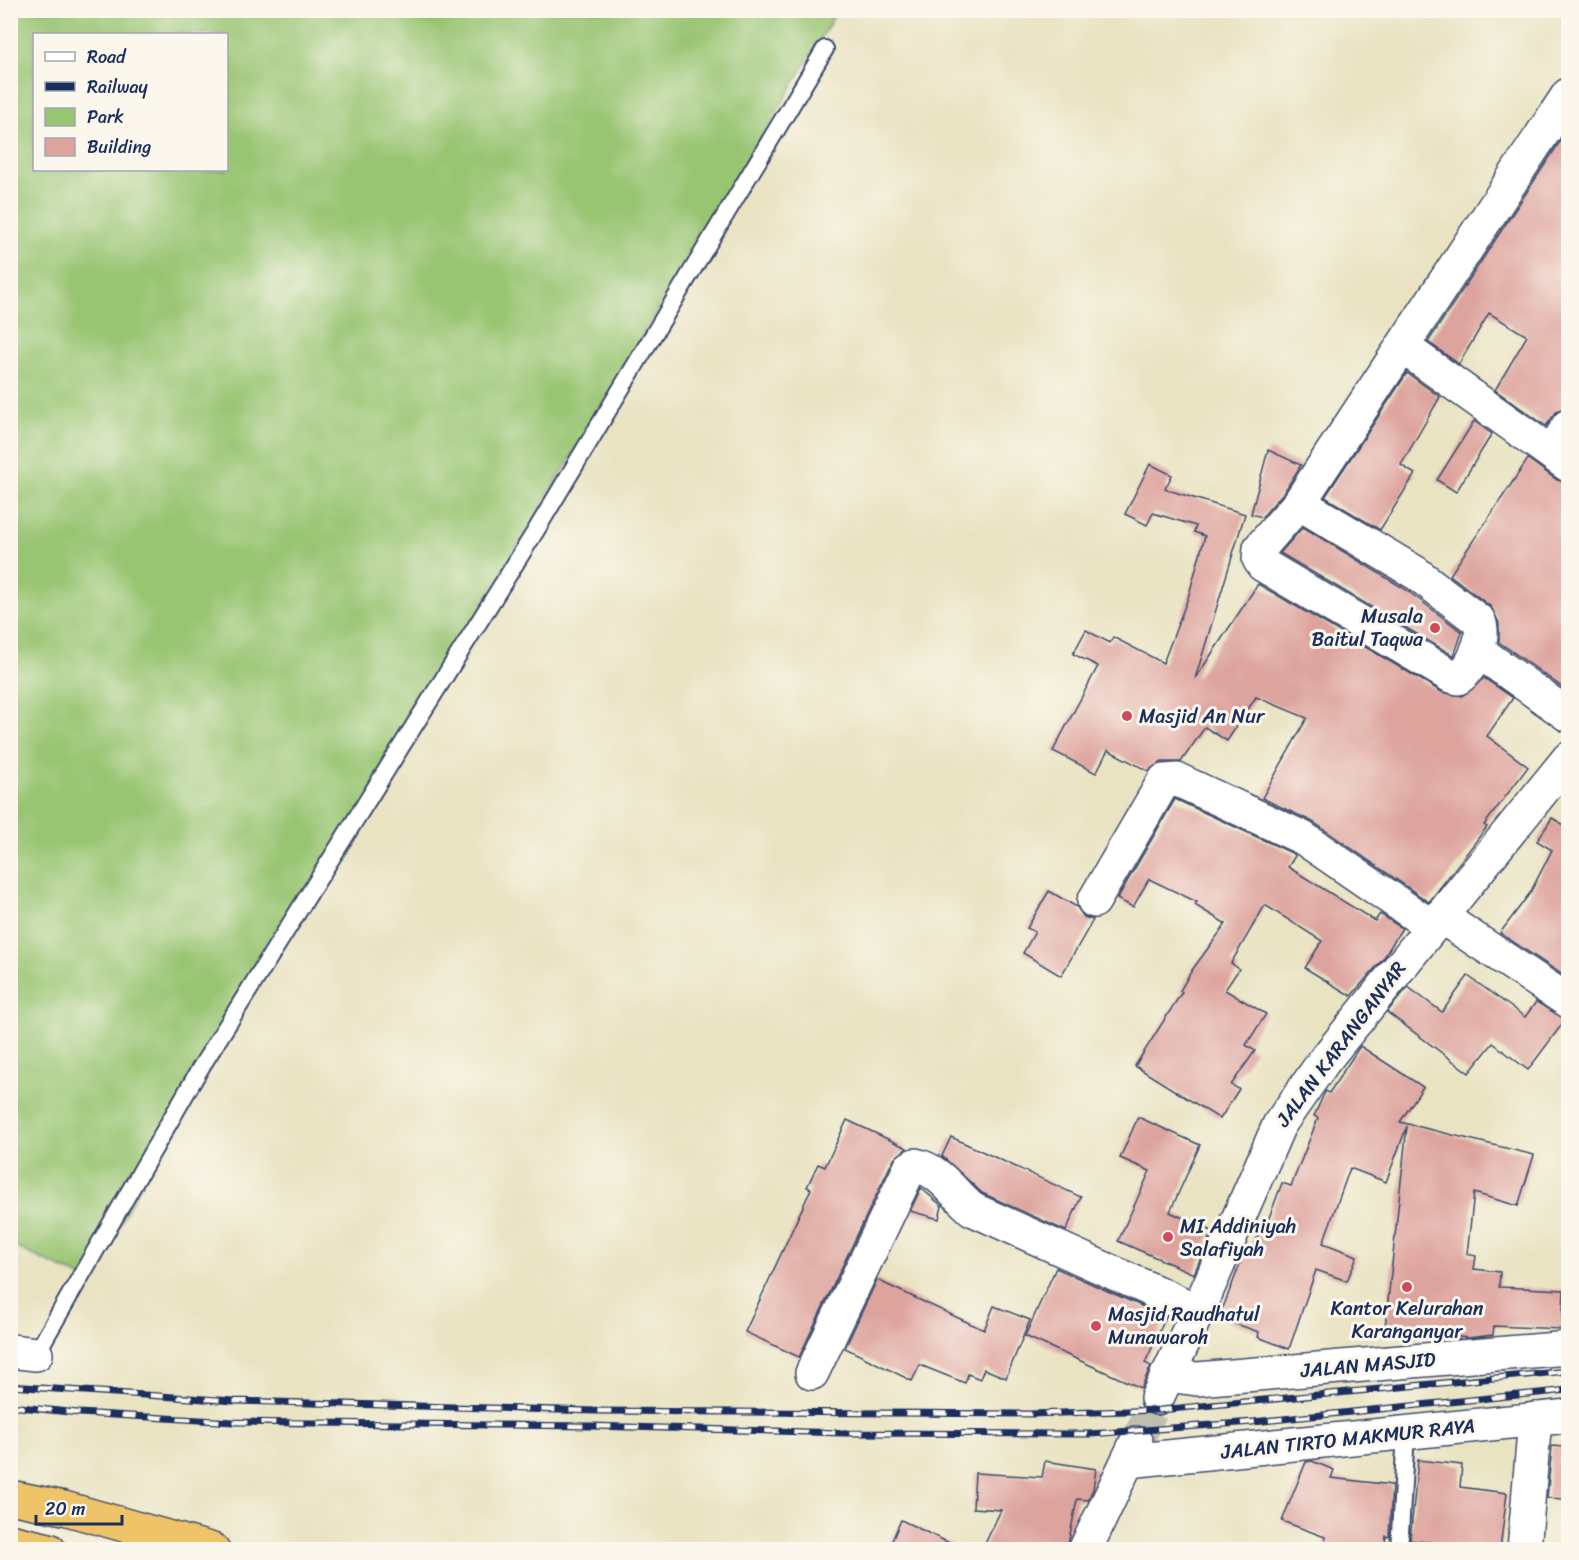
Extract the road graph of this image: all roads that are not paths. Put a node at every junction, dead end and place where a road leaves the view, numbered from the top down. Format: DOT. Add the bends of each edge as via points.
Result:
graph roads {
  1 [pos="825,49"];
  2 [pos="1569,95"];
  3 [pos="1403,347"];
  4 [pos="1564,448"];
  5 [pos="1299,503"];
  6 [pos="1477,650"];
  7 [pos="1569,715"];
  8 [pos="1566,768"];
  9 [pos="1094,901"];
  10 [pos="1436,921"];
  11 [pos="1569,1001"];
  12 [pos="1198,1311"];
  13 [pos="1569,1348"];
  14 [pos="23,1352"];
  15 [pos="812,1373"];
  16 [pos="1162,1386"];
  17 [pos="1569,1416"];
  18 [pos="1535,1419"];
  19 [pos="1406,1433"];
  20 [pos="10,1497"];
  21 [pos="10,1541"];
  22 [pos="49,1550"];
  23 [pos="213,1550"];
  24 [pos="1085,1550"];
  25 [pos="1399,1550"];
  26 [pos="1524,1550"];
  1 -- 14 [label="lane" via="535,532"];
  2 -- 3 [label="street"];
  3 -- 4 [label="street"];
  3 -- 5 [label="street"];
  5 -- 6 [label="street" via="1416,573 1479,621 1483,629"];
  5 -- 6 [label="street" via="1260,548 1258,559 1263,565 1451,676 1458,678 1463,674"];
  6 -- 7 [label="street"];
  8 -- 10 [label="street, JALAN KARANGANYAR"];
  9 -- 10 [label="street" via="1164,781 1178,780 1303,838"];
  10 -- 11 [label="street"];
  10 -- 12 [label="street, JALAN KARANGANYAR" via="1324,1060 1279,1125"];
  12 -- 15 [label="street" via="972,1209 955,1196 939,1175 915,1165 910,1168"];
  12 -- 16 [label="street, JALAN KARANGANYAR"];
  13 -- 16 [label="street, JALAN MASJID" via="1197,1379"];
  17 -- 18 [label="street, JALAN TIRTO MAKMUR RAYA"];
  18 -- 19 [label="street, JALAN TIRTO MAKMUR RAYA"];
  18 -- 26 [label="street"];
  19 -- 24 [label="street, JALAN TIRTO MAKMUR RAYA" via="1132,1452"];
  19 -- 25 [label="lane"];
  20 -- 23 [label="highway"];
  21 -- 22 [label="highway"];
}
